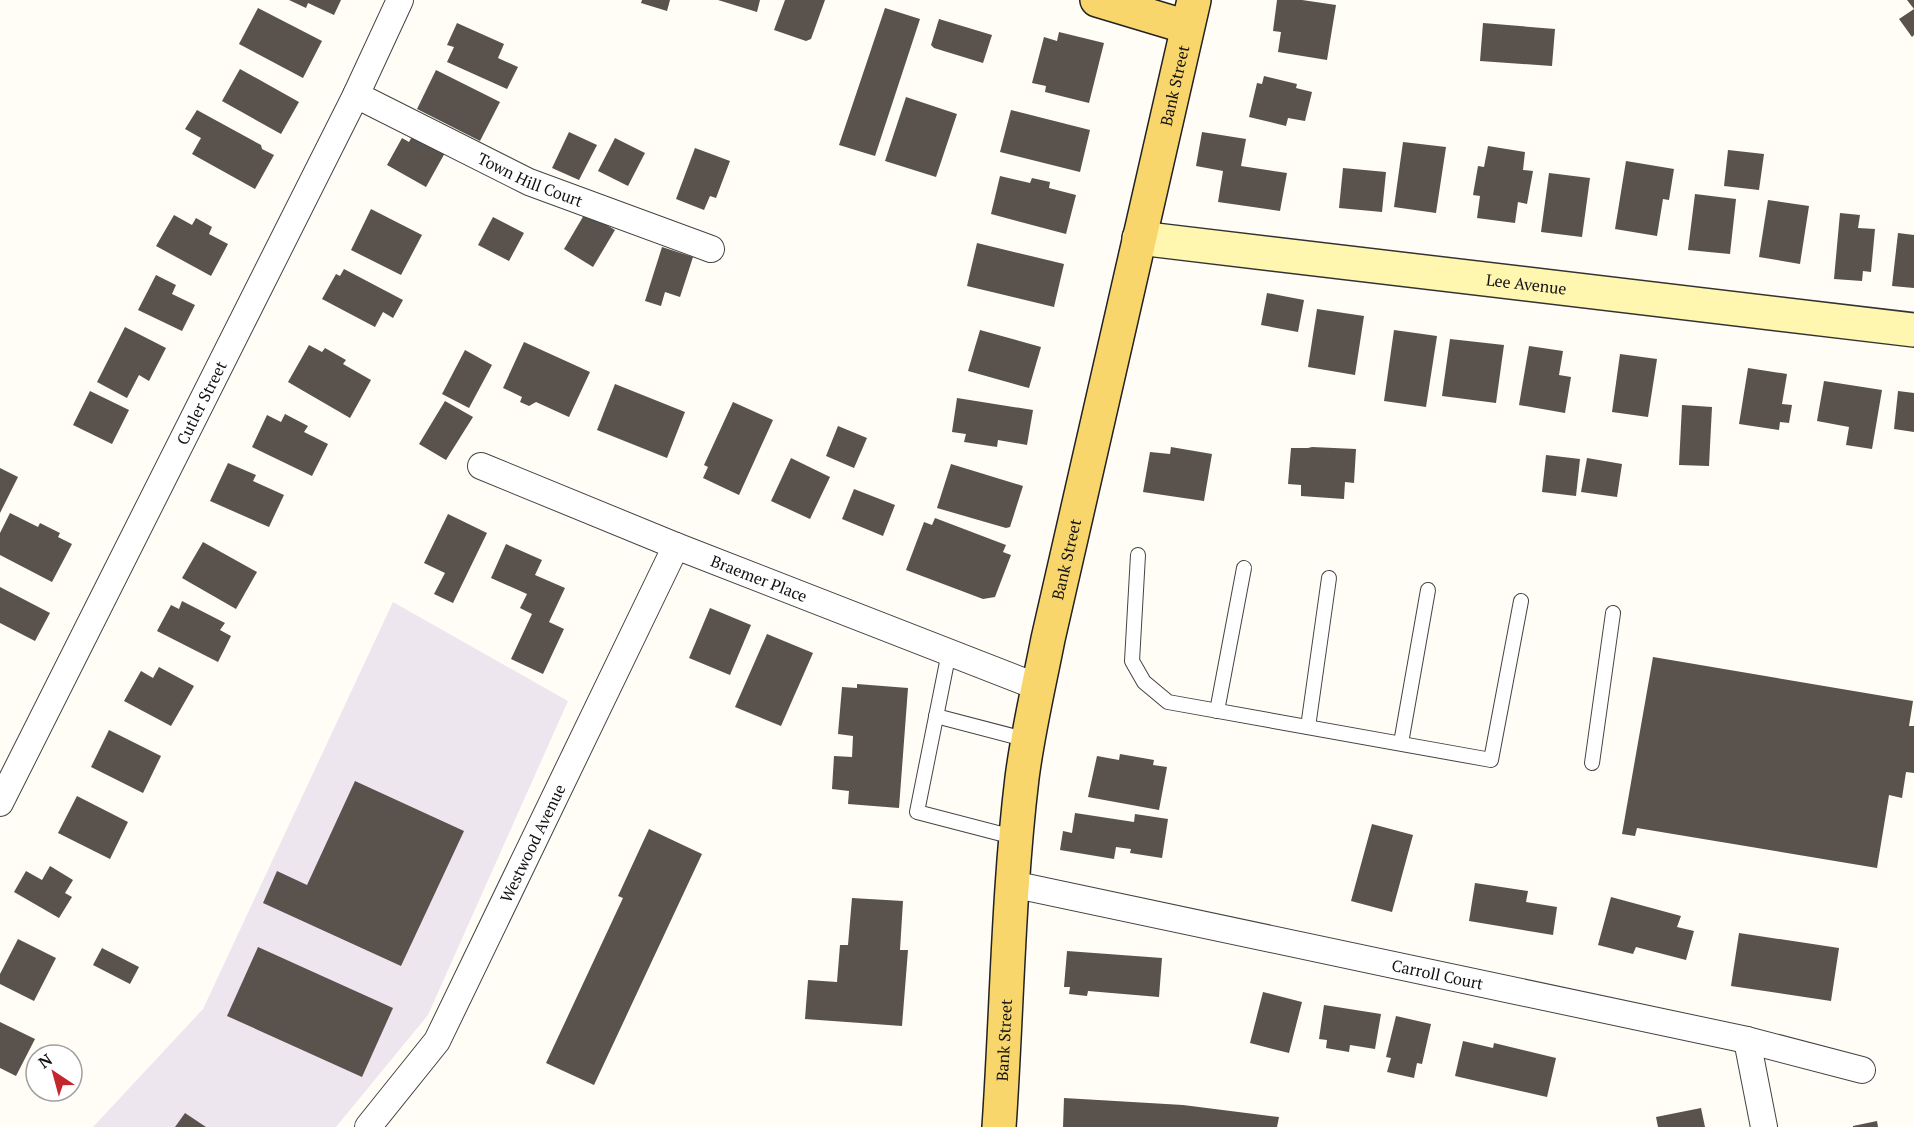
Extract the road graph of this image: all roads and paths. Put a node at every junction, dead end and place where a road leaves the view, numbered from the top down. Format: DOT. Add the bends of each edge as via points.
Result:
graph roads {
  1 [pos="400,0"];
  2 [pos="1097,0"];
  3 [pos="1191,14"];
  4 [pos="356,95"];
  5 [pos="1139,238"];
  6 [pos="711,249"];
  7 [pos="1914,330"];
  8 [pos="481,466"];
  9 [pos="676,546"];
  10 [pos="1138,555"];
  11 [pos="1244,568"];
  12 [pos="1329,578"];
  13 [pos="1428,590"];
  14 [pos="1521,602"];
  15 [pos="1613,613"];
  16 [pos="949,652"];
  17 [pos="1038,687"];
  18 [pos="1217,711"];
  19 [pos="936,716"];
  20 [pos="1308,727"];
  21 [pos="1028,740"];
  22 [pos="1401,743"];
  23 [pos="1593,763"];
  24 [pos="0,803"];
  25 [pos="1017,838"];
  26 [pos="1012,884"];
  27 [pos="1747,1040"];
  28 [pos="1862,1070"];
  29 [pos="368,1127"];
  30 [pos="999,1127"];
  31 [pos="1764,1127"];
  1 -- 4 [label="street, Cutler Street"];
  2 -- 3 [label="main road"];
  3 -- 5 [label="main road, Bank Street"];
  4 -- 6 [label="street, Town Hill Court" via="529,182"];
  4 -- 24 [label="street, Cutler Street"];
  5 -- 7 [label="main road, Lee Avenue"];
  5 -- 17 [label="main road, Bank Street"];
  8 -- 9 [label="street, Braemer Place"];
  9 -- 16 [label="street, Braemer Place"];
  9 -- 29 [label="street, Westwood Avenue" via="437,1041"];
  10 -- 18 [label="lane" via="1132,661 1144,682 1168,702"];
  11 -- 18 [label="lane"];
  12 -- 20 [label="lane"];
  13 -- 22 [label="lane"];
  14 -- 22 [label="lane" via="1491,760"];
  15 -- 23 [label="lane"];
  16 -- 17 [label="street, Braemer Place"];
  16 -- 19 [label="lane"];
  17 -- 21 [label="main road, Bank Street"];
  18 -- 20 [label="lane"];
  19 -- 21 [label="lane"];
  19 -- 25 [label="lane" via="917,812"];
  20 -- 22 [label="lane"];
  21 -- 25 [label="main road, Bank Street"];
  25 -- 26 [label="main road, Bank Street"];
  26 -- 27 [label="street, Carroll Court"];
  26 -- 30 [label="main road, Bank Street"];
  27 -- 28 [label="street, Carroll Court"];
  27 -- 31 [label="street"];
}
